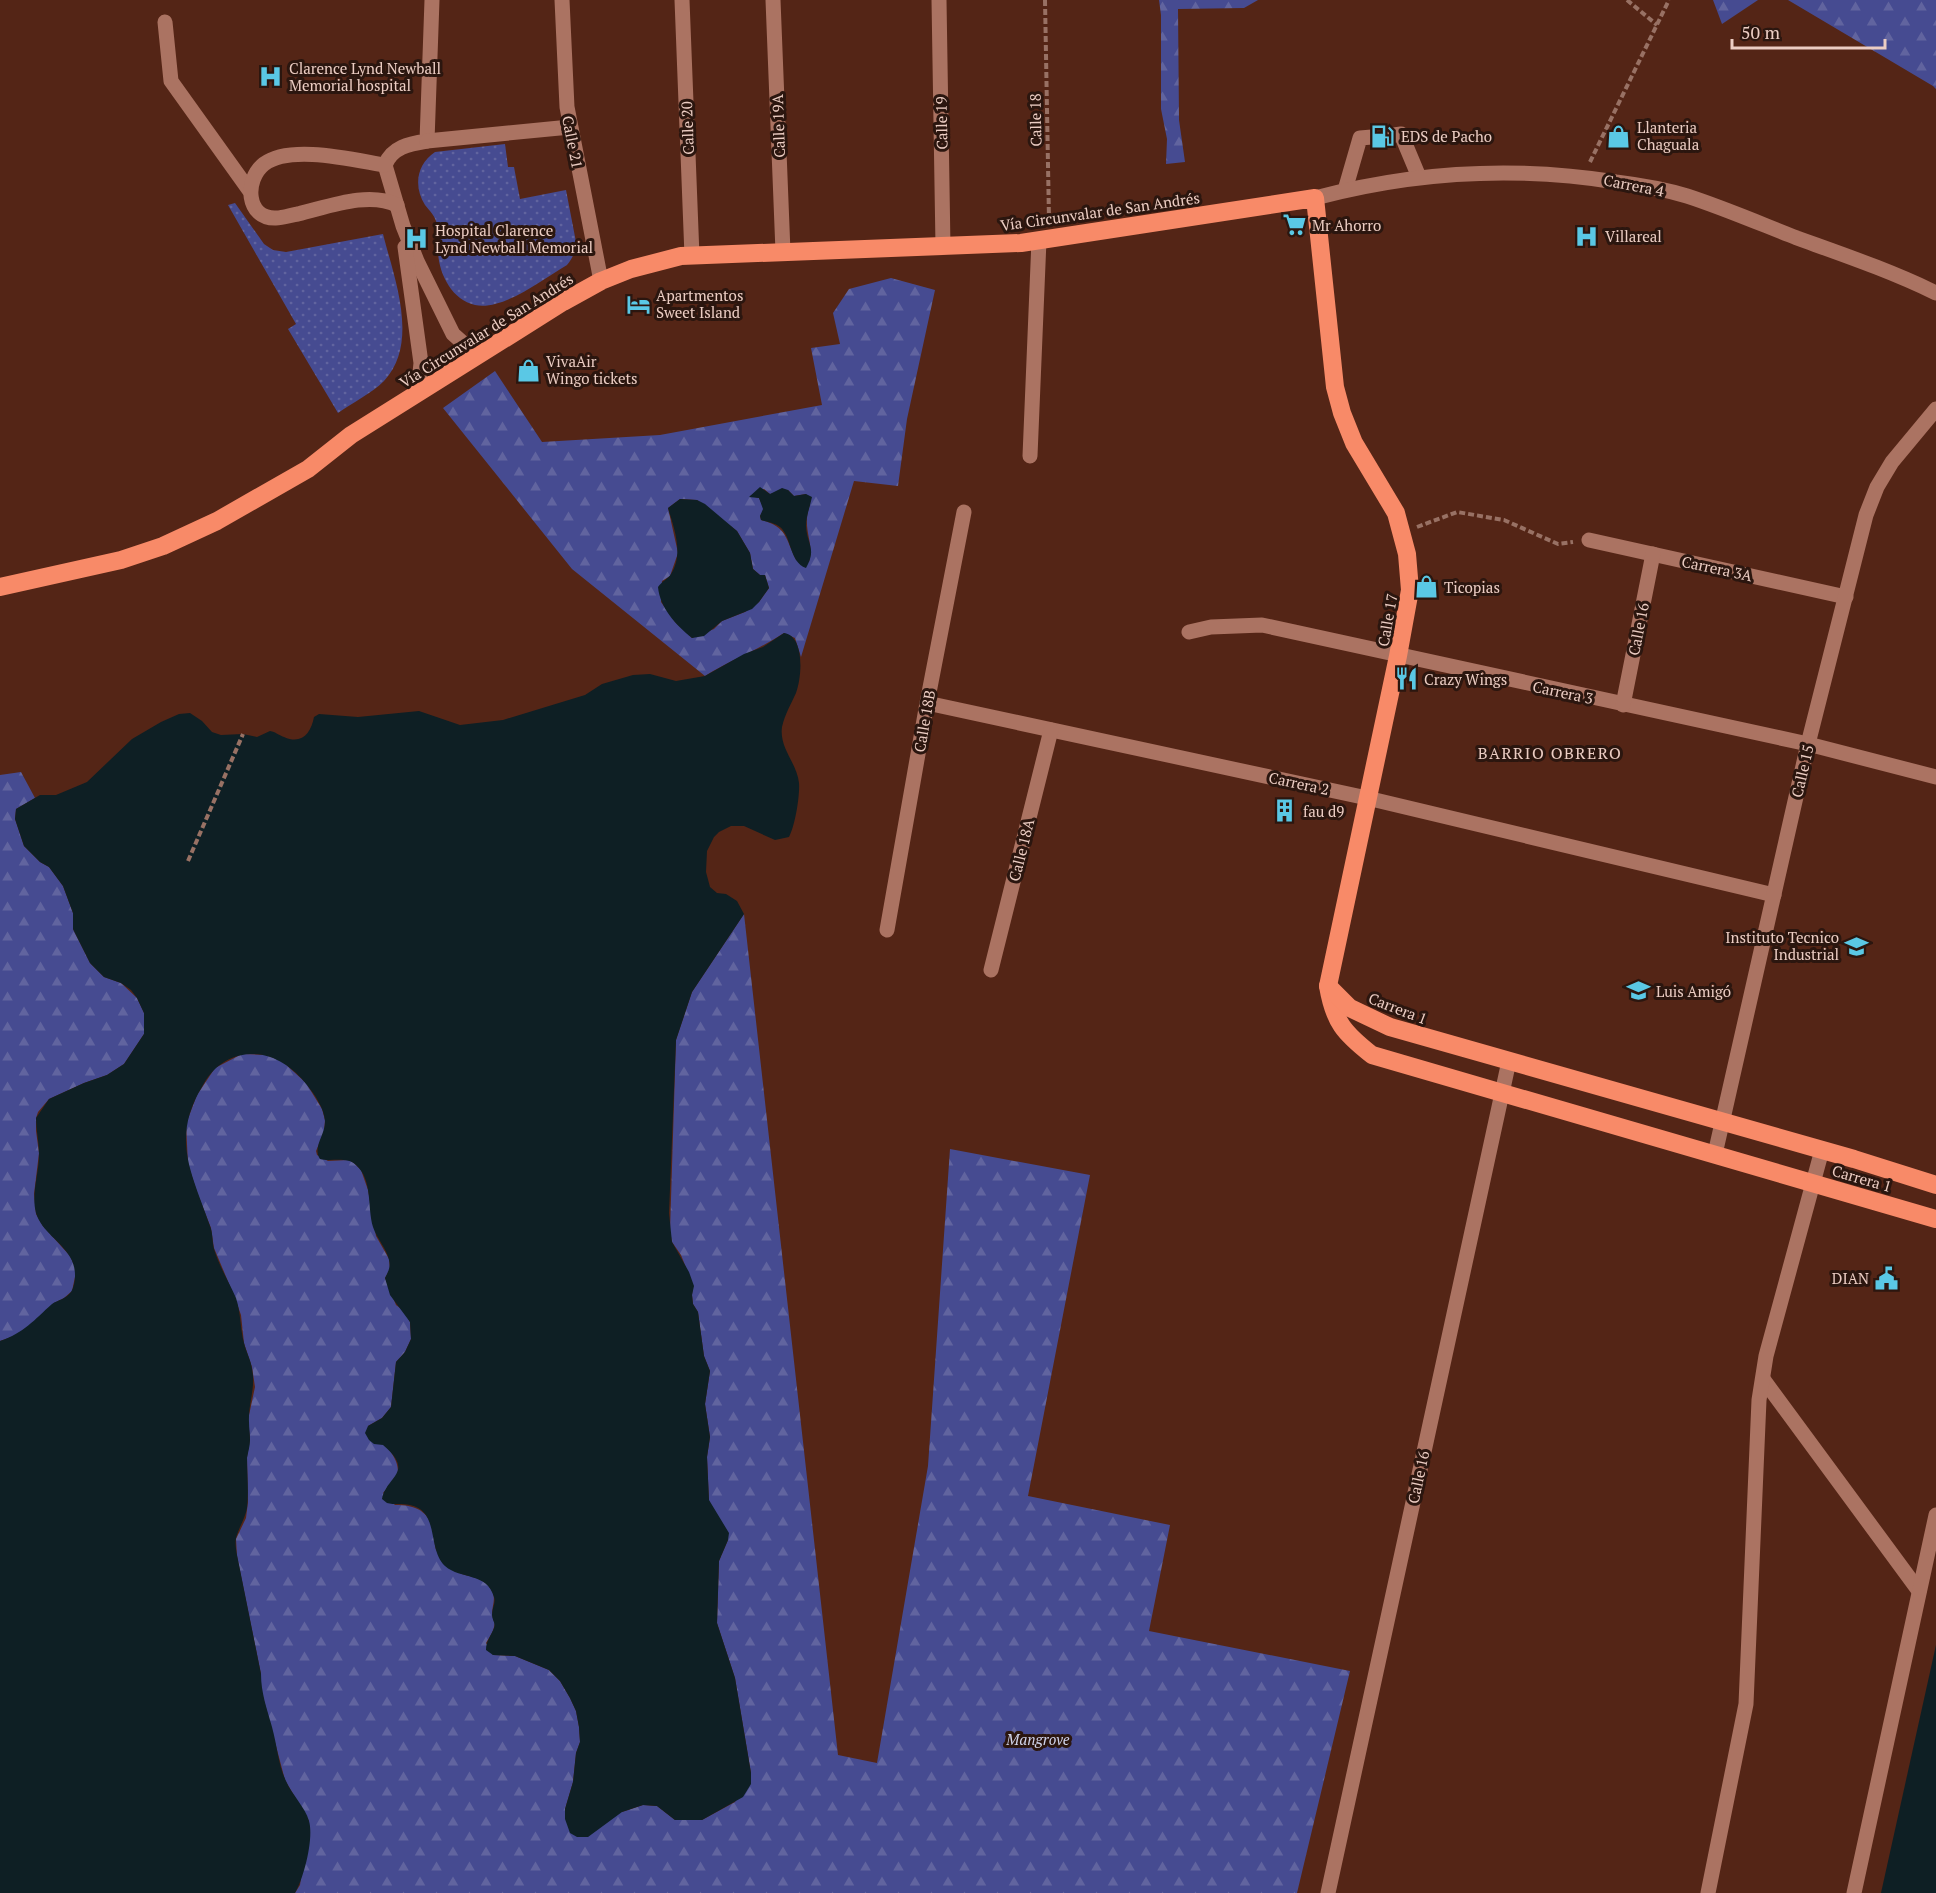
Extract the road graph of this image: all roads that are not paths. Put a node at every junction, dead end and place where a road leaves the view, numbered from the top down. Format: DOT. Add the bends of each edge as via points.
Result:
graph roads {
  1 [pos="432,0"];
  2 [pos="562,0"];
  3 [pos="682,0"];
  4 [pos="773,0"];
  5 [pos="939,0"];
  6 [pos="165,22"];
  7 [pos="570,127"];
  8 [pos="1394,135"];
  9 [pos="1372,137"];
  10 [pos="426,141"];
  11 [pos="385,165"];
  12 [pos="1419,177"];
  13 [pos="249,190"];
  14 [pos="1345,190"];
  15 [pos="1315,198"];
  16 [pos="397,205"];
  17 [pos="403,226"];
  18 [pos="1044,240"];
  19 [pos="943,247"];
  20 [pos="783,252"];
  21 [pos="692,256"];
  22 [pos="601,281"];
  23 [pos="1936,293"];
  24 [pos="481,354"];
  25 [pos="418,393"];
  26 [pos="1936,409"];
  27 [pos="1030,456"];
  28 [pos="964,512"];
  29 [pos="1588,540"];
  30 [pos="1653,554"];
  31 [pos="0,587"];
  32 [pos="1846,597"];
  33 [pos="1189,632"];
  34 [pos="1398,656"];
  35 [pos="927,703"];
  36 [pos="1623,705"];
  37 [pos="1051,729"];
  38 [pos="1808,744"];
  39 [pos="1936,777"];
  40 [pos="1367,798"];
  41 [pos="1774,895"];
  42 [pos="887,930"];
  43 [pos="991,970"];
  44 [pos="1328,986"];
  45 [pos="1509,1061"];
  46 [pos="1502,1092"];
  47 [pos="1722,1122"];
  48 [pos="1822,1150"];
  49 [pos="1715,1154"];
  50 [pos="1813,1183"];
  51 [pos="1936,1185"];
  52 [pos="1936,1219"];
  53 [pos="1763,1379"];
  54 [pos="1936,1515"];
  55 [pos="1919,1591"];
  56 [pos="1328,1893"];
  57 [pos="1708,1893"];
  58 [pos="1854,1893"];
  1 -- 10 [label="street"];
  2 -- 7 [label="street, Calle 21"];
  3 -- 21 [label="street, Calle 20"];
  4 -- 20 [label="street, Calle 19A"];
  5 -- 19 [label="street, Calle 19"];
  6 -- 13 [label="street" via="171,81"];
  7 -- 10 [label="street"];
  7 -- 22 [label="street, Calle 21"];
  8 -- 12 [label="street" via="1401,134"];
  9 -- 14 [label="street" via="1360,138"];
  10 -- 11 [label="street" via="395,151"];
  11 -- 13 [label="street" via="325,154 277,157 258,169"];
  11 -- 16 [label="street"];
  12 -- 14 [label="street, Carrera 4"];
  12 -- 23 [label="street, Carrera 4" via="1521,172 1641,185 1686,196 1901,276"];
  13 -- 16 [label="street" via="261,213 276,219 358,201"];
  14 -- 15 [label="street, Carrera 4"];
  15 -- 18 [label="highway, Vía Circunvalar de San Andrés"];
  15 -- 34 [label="highway, Calle 17" via="1335,387 1354,443 1396,513 1407,554 1410,590"];
  16 -- 17 [label="street"];
  17 -- 24 [label="street" via="453,334"];
  17 -- 25 [label="street" via="421,363"];
  18 -- 19 [label="highway, Vía Circunvalar de San Andrés"];
  18 -- 27 [label="street"];
  19 -- 20 [label="highway, Vía Circunvalar de San Andrés"];
  20 -- 21 [label="highway, Vía Circunvalar de San Andrés"];
  21 -- 22 [label="highway, Vía Circunvalar de San Andrés" via="631,269"];
  22 -- 24 [label="highway, Vía Circunvalar de San Andrés"];
  24 -- 25 [label="highway, Vía Circunvalar de San Andrés"];
  25 -- 31 [label="highway, Vía Circunvalar de San Andrés" via="351,435 308,469 217,521 121,560"];
  26 -- 32 [label="street, Calle 15" via="1876,487"];
  28 -- 35 [label="street, Calle 18B"];
  29 -- 30 [label="street, Carrera 3A"];
  30 -- 32 [label="street, Carrera 3A"];
  30 -- 36 [label="street, Calle 16"];
  32 -- 38 [label="street, Calle 15"];
  33 -- 34 [label="street, Carrera 3" via="1262,625"];
  34 -- 36 [label="street, Carrera 3"];
  34 -- 40 [label="highway, Calle 17"];
  35 -- 37 [label="street, Carrera 2"];
  35 -- 42 [label="street, Calle 18B"];
  36 -- 38 [label="street, Carrera 3"];
  37 -- 40 [label="street, Carrera 2"];
  37 -- 43 [label="street, Calle 18A"];
  38 -- 39 [label="street, Carrera 3"];
  38 -- 41 [label="street, Calle 15"];
  40 -- 41 [label="street, Carrera 2"];
  40 -- 44 [label="highway, Calle 17"];
  41 -- 47 [label="street, Calle 15"];
  44 -- 45 [label="highway, Carrera 1" via="1350,1008 1390,1028"];
  44 -- 46 [label="highway, Carrera 1" via="1335,1016 1348,1036 1372,1055"];
  45 -- 46 [label="street, Calle 16"];
  45 -- 47 [label="highway, Carrera 1"];
  46 -- 49 [label="highway, Carrera 1"];
  46 -- 56 [label="street, Calle 16"];
  47 -- 48 [label="highway, Carrera 1"];
  47 -- 49 [label="street, Calle 15"];
  48 -- 50 [label="street"];
  48 -- 51 [label="highway, Carrera 1"];
  49 -- 50 [label="highway, Carrera 1"];
  50 -- 52 [label="highway, Carrera 1"];
  50 -- 53 [label="street"];
  53 -- 55 [label="street"];
  53 -- 57 [label="street" via="1746,1704"];
  54 -- 55 [label="street"];
  55 -- 58 [label="street"];
}
